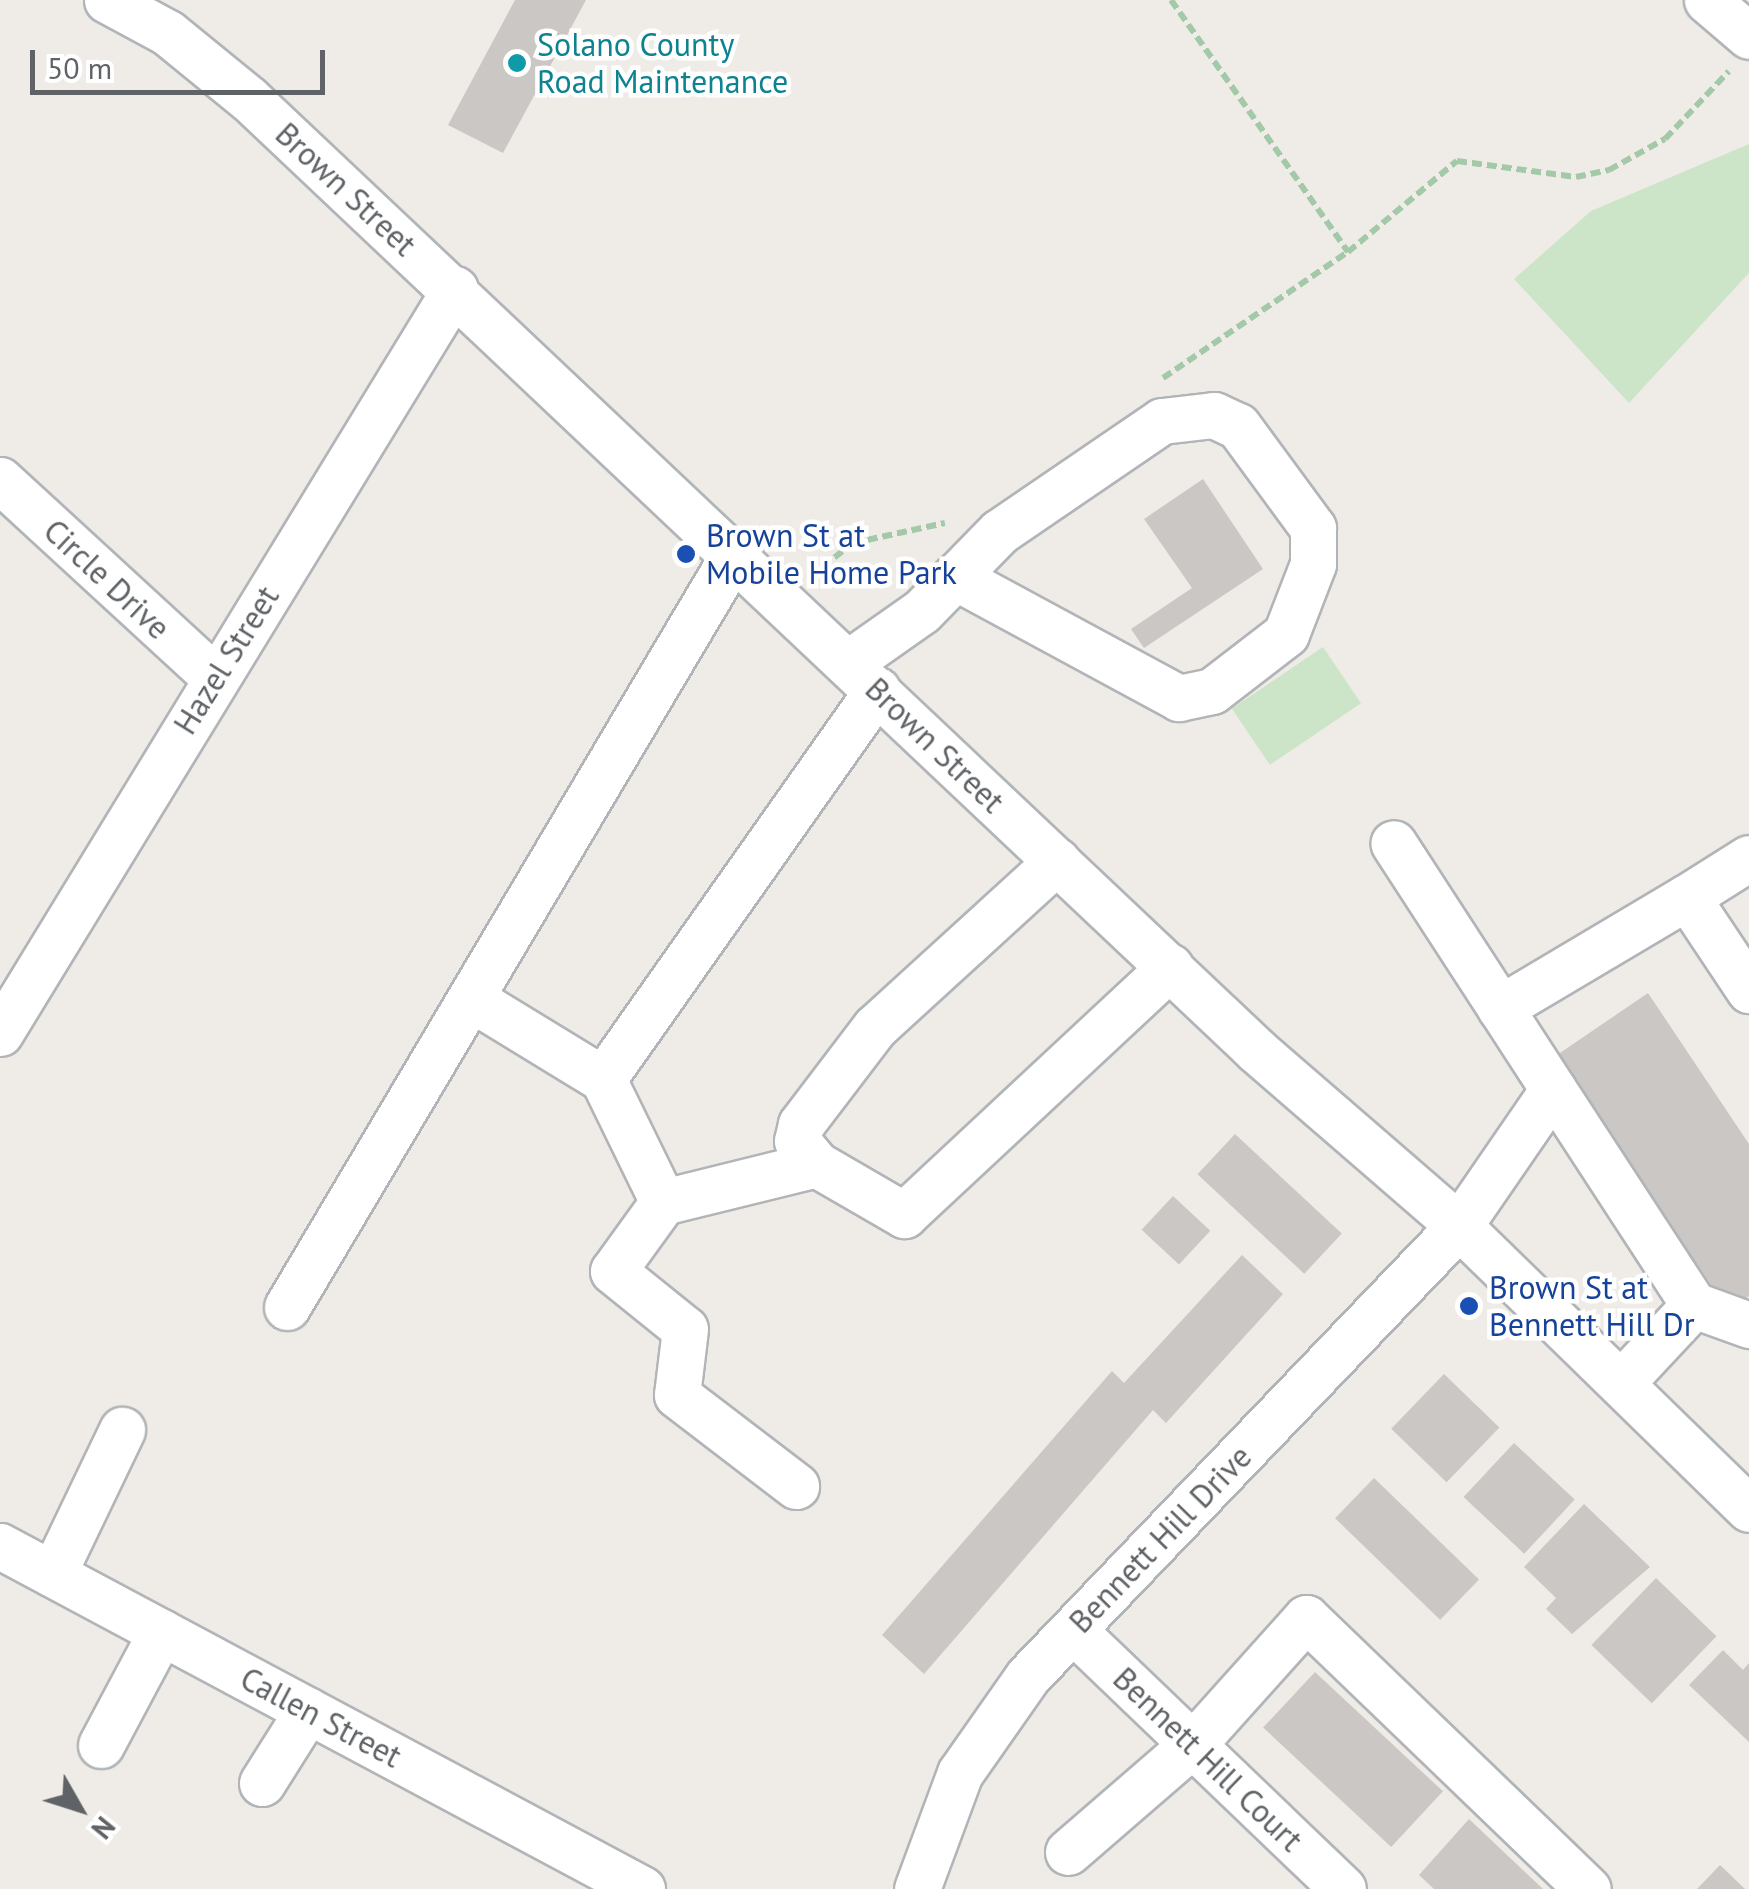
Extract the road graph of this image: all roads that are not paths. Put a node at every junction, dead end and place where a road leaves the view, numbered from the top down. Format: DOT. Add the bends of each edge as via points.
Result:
graph roads {
  1 [pos="1707,0"];
  2 [pos="112,1"];
  3 [pos="1744,48"];
  4 [pos="455,289"];
  5 [pos="0,480"];
  6 [pos="734,554"];
  7 [pos="955,577"];
  8 [pos="863,676"];
  9 [pos="214,677"];
  10 [pos="1393,844"];
  11 [pos="1749,858"];
  12 [pos="1056,861"];
  13 [pos="1687,897"];
  14 [pos="1170,967"];
  15 [pos="15,974"];
  16 [pos="1749,990"];
  17 [pos="475,1002"];
  18 [pos="1500,1008"];
  19 [pos="0,1033"];
  20 [pos="603,1078"];
  21 [pos="1552,1089"];
  22 [pos="816,1164"];
  23 [pos="663,1202"];
  24 [pos="1460,1226"];
  25 [pos="1694,1306"];
  26 [pos="288,1307"];
  27 [pos="1749,1325"];
  28 [pos="1622,1382"];
  29 [pos="122,1430"];
  30 [pos="796,1486"];
  31 [pos="1749,1509"];
  32 [pos="0,1546"];
  33 [pos="53,1574"];
  34 [pos="1073,1630"];
  35 [pos="161,1632"];
  36 [pos="308,1710"];
  37 [pos="1194,1742"];
  38 [pos="101,1745"];
  39 [pos="262,1782"];
  40 [pos="1068,1852"];
  41 [pos="642,1889"];
  42 [pos="917,1889"];
  43 [pos="1343,1889"];
  44 [pos="1588,1889"];
  1 -- 3 [label="street"];
  2 -- 4 [label="street, Brown Street" via="168,33 249,99"];
  4 -- 6 [label="street, Brown Street"];
  4 -- 9 [label="street, Hazel Street"];
  5 -- 9 [label="street, Circle Drive"];
  6 -- 8 [label="street, Brown Street"];
  6 -- 17 [label="street"];
  7 -- 7 [label="street" via="1179,698 1212,691 1286,634 1313,564 1314,528 1238,426 1189,414 1162,421 999,532"];
  7 -- 8 [label="street"];
  8 -- 12 [label="street, Brown Street"];
  8 -- 20 [label="street"];
  9 -- 15 [label="street, Hazel Street"];
  10 -- 18 [label="street"];
  11 -- 13 [label="street"];
  12 -- 14 [label="street, Brown Street"];
  12 -- 22 [label="street" via="876,1027 801,1124 797,1141"];
  13 -- 16 [label="street"];
  13 -- 18 [label="street"];
  14 -- 22 [label="street" via="904,1215"];
  14 -- 24 [label="street, Brown Street"];
  15 -- 19 [label="street, Hazel Street"];
  17 -- 20 [label="street"];
  17 -- 26 [label="street"];
  18 -- 21 [label="street"];
  20 -- 23 [label="street"];
  21 -- 24 [label="street, Bennett Hill Drive"];
  21 -- 25 [label="street"];
  22 -- 23 [label="street"];
  23 -- 30 [label="street" via="613,1271 685,1329 677,1395"];
  24 -- 28 [label="street, Brown Street"];
  24 -- 34 [label="street, Bennett Hill Drive"];
  25 -- 27 [label="street"];
  25 -- 28 [label="street"];
  28 -- 31 [label="street, Brown Street"];
  29 -- 33 [label="street"];
  32 -- 33 [label="street, Callen Street"];
  33 -- 35 [label="street, Callen Street"];
  34 -- 37 [label="street, Bennett Hill Court"];
  34 -- 42 [label="street, Bennett Hill Drive" via="960,1773"];
  35 -- 36 [label="street, Callen Street"];
  35 -- 38 [label="street"];
  36 -- 39 [label="street"];
  36 -- 41 [label="street, Callen Street"];
  37 -- 40 [label="street"];
  37 -- 43 [label="street, Bennett Hill Court"];
  37 -- 44 [label="street" via="1306,1618"];
}
